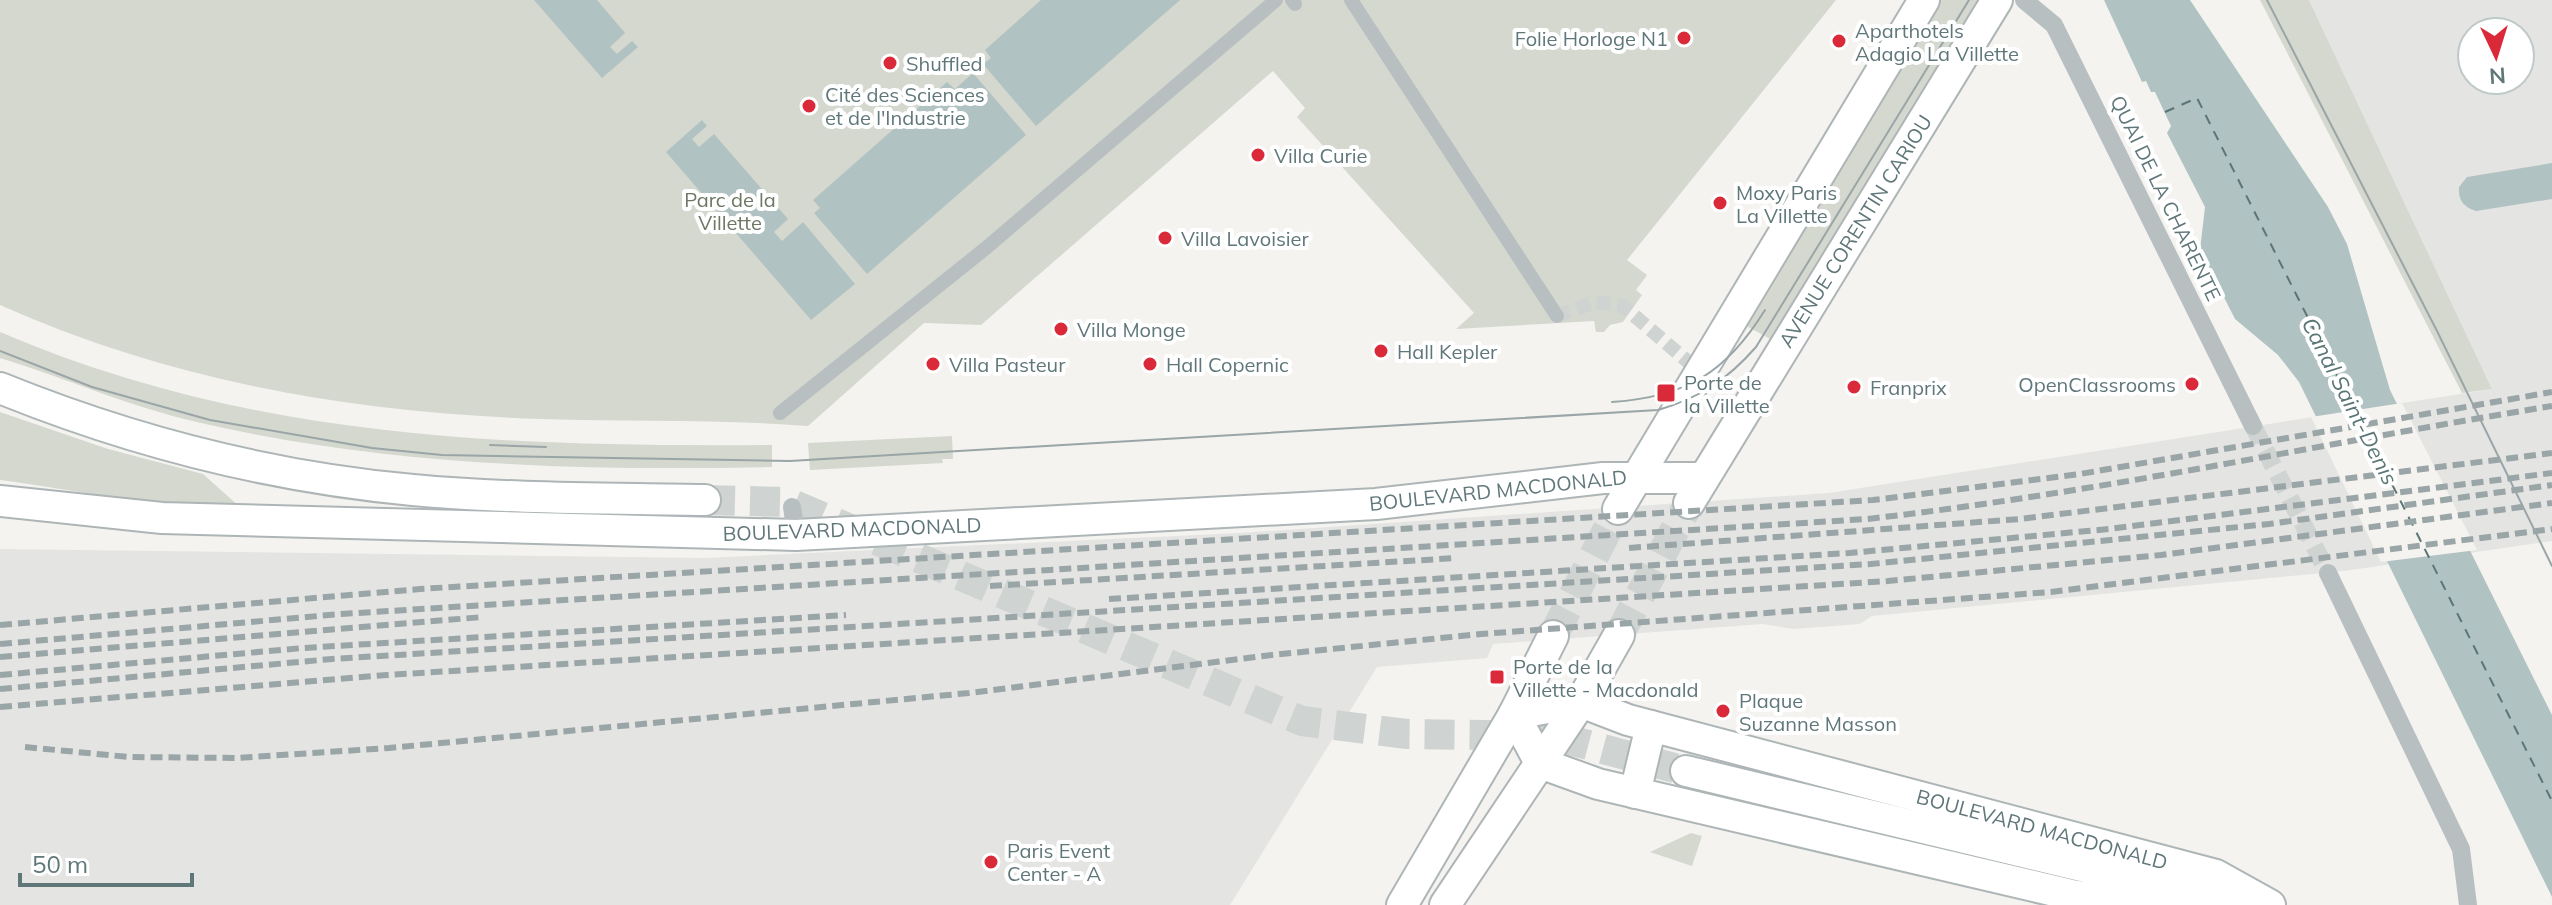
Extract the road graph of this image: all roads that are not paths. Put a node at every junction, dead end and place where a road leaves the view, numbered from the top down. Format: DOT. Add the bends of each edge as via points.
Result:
graph roads {
  1 [pos="1276,0"];
  2 [pos="1351,0"];
  3 [pos="1924,0"];
  4 [pos="1997,0"];
  5 [pos="2024,0"];
  6 [pos="1557,316"];
  7 [pos="0,388"];
  8 [pos="780,413"];
  9 [pos="2253,426"];
  10 [pos="1637,476"];
  11 [pos="1696,490"];
  12 [pos="705,500"];
  13 [pos="0,501"];
  14 [pos="1618,509"];
  15 [pos="2328,573"];
  16 [pos="1619,635"];
  17 [pos="1553,636"];
  18 [pos="1581,702"];
  19 [pos="1514,714"];
  20 [pos="1651,726"];
  21 [pos="1540,763"];
  22 [pos="1686,771"];
  23 [pos="1635,793"];
  24 [pos="1446,830"];
  25 [pos="1479,850"];
  26 [pos="1402,905"];
  27 [pos="1445,905"];
  28 [pos="2172,905"];
  29 [pos="2244,905"];
  30 [pos="2270,905"];
  31 [pos="2468,905"];
  1 -- 8 [label="street" via="986,248"];
  2 -- 6 [label="street"];
  3 -- 10 [label="main road"];
  4 -- 11 [label="main road, AVENUE CORENTIN CARIOU"];
  5 -- 9 [label="street, QUAI DE LA CHARENTE" via="2054,25"];
  7 -- 12 [label="main road, BOULEVARD MACDONALD" via="161,444 346,481 413,490"];
  10 -- 11 [label="main road, BOULEVARD MACDONALD"];
  10 -- 13 [label="main road, BOULEVARD MACDONALD" via="1376,504 794,521 162,518"];
  10 -- 14 [label="main road"];
  15 -- 31 [label="street" via="2461,849"];
  16 -- 18 [label="main road"];
  17 -- 19 [label="main road"];
  18 -- 19 [label="main road, BOULEVARD MACDONALD"];
  18 -- 20 [label="main road, BOULEVARD MACDONALD"];
  18 -- 21 [label="main road"];
  19 -- 21 [label="main road"];
  19 -- 24 [label="main road"];
  20 -- 23 [label="main road"];
  20 -- 30 [label="main road, BOULEVARD MACDONALD" via="2216,875"];
  21 -- 23 [label="main road"];
  21 -- 25 [label="main road"];
  22 -- 29 [label="main road, BOULEVARD MACDONALD"];
  23 -- 28 [label="main road" via="2076,896"];
  24 -- 25 [label="main road"];
  24 -- 26 [label="main road"];
  25 -- 27 [label="main road"];
}
